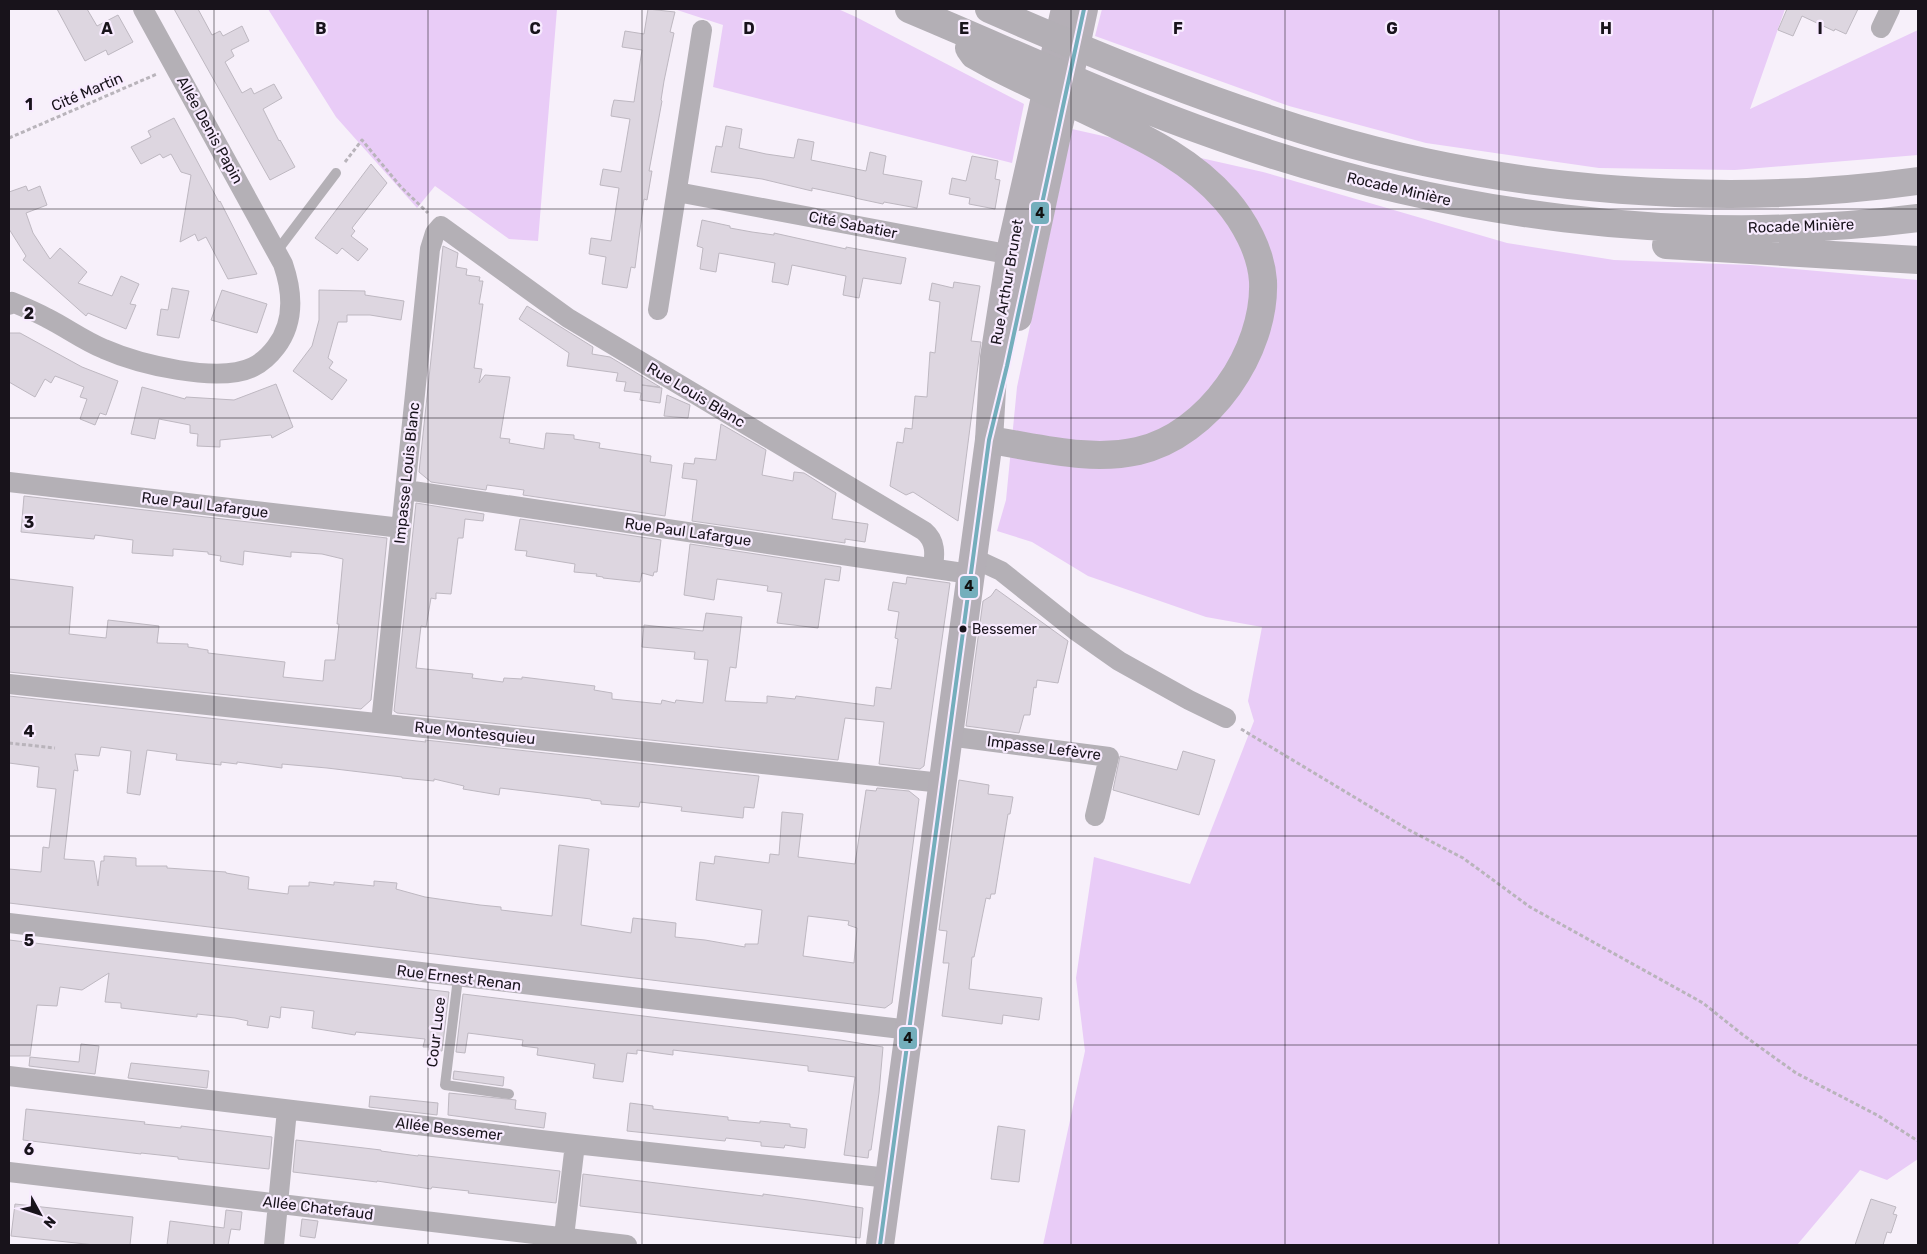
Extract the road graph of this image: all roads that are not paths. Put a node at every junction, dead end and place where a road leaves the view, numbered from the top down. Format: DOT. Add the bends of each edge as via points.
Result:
graph roads {
  1 [pos="143,9"];
  2 [pos="909,9"];
  3 [pos="989,9"];
  4 [pos="1890,9"];
  5 [pos="1076,13"];
  6 [pos="951,26"];
  7 [pos="1881,28"];
  8 [pos="702,30"];
  9 [pos="336,173"];
  10 [pos="1918,181"];
  11 [pos="677,192"];
  12 [pos="1918,218"];
  13 [pos="1586,221"];
  14 [pos="441,226"];
  15 [pos="277,251"];
  16 [pos="1020,256"];
  17 [pos="1918,260"];
  18 [pos="10,301"];
  19 [pos="658,310"];
  20 [pos="989,440"];
  21 [pos="9,482"];
  22 [pos="406,490"];
  23 [pos="401,528"];
  24 [pos="971,566"];
  25 [pos="933,568"];
  26 [pos="9,684"];
  27 [pos="1226,718"];
  28 [pos="380,724"];
  29 [pos="948,736"];
  30 [pos="942,783"];
  31 [pos="1095,816"];
  32 [pos="9,923"];
  33 [pos="458,978"];
  34 [pos="910,1030"];
  35 [pos="9,1076"];
  36 [pos="509,1094"];
  37 [pos="287,1110"];
  38 [pos="574,1144"];
  39 [pos="9,1172"];
  40 [pos="889,1178"];
  41 [pos="278,1203"];
  42 [pos="564,1242"];
  43 [pos="274,1245"];
  44 [pos="627,1245"];
  45 [pos="880,1245"];
  1 -- 15 [label="street, Allée Denis Papin"];
  2 -- 6 [label="highway, Rocade Minière"];
  3 -- 10 [label="highway" via="1114,62 1254,115 1329,138 1461,168 1597,188 1710,193 1814,191"];
  4 -- 7 [label="street"];
  5 -- 16 [label="street, Rue Arthur Brunet"];
  6 -- 13 [label="highway, Rocade Minière" via="1110,95 1307,166 1431,197"];
  6 -- 20 [label="highway" via="974,55 1130,131 1178,157 1203,176 1244,225 1257,252 1263,280 1258,326 1239,371 1206,412 1168,440 1140,451 1109,455"];
  8 -- 11 [label="street"];
  9 -- 15 [label="lane"];
  11 -- 16 [label="street, Cité Sabatier"];
  11 -- 19 [label="street"];
  12 -- 13 [label="highway, Rocade Minière" via="1843,226 1750,229"];
  13 -- 17 [label="highway" via="1610,240"];
  14 -- 22 [label="street, Impasse Louis Blanc" via="430,249"];
  14 -- 25 [label="street, Rue Louis Blanc" via="568,318 924,531 934,548"];
  15 -- 18 [label="street, Allée Denis Papin" via="292,296 286,332 271,352 253,367 242,371 184,371 133,360 96,346"];
  16 -- 20 [label="street, Rue Arthur Brunet" via="994,357"];
  20 -- 24 [label="street, Rue Arthur Brunet"];
  21 -- 23 [label="street, Rue Paul Lafargue"];
  22 -- 23 [label="street, Impasse Louis Blanc"];
  22 -- 25 [label="street, Rue Paul Lafargue"];
  23 -- 28 [label="street, Impasse Louis Blanc"];
  24 -- 25 [label="street, Rue Paul Lafargue"];
  24 -- 27 [label="street, Rue Paul Lafargue" via="1001,571 1075,630 1120,660"];
  24 -- 29 [label="street, Rue Arthur Brunet"];
  26 -- 28 [label="street, Rue Montesquieu"];
  28 -- 30 [label="street, Rue Montesquieu"];
  29 -- 30 [label="street, Rue Arthur Brunet"];
  29 -- 31 [label="street, Impasse Lefèvre" via="1109,757"];
  30 -- 34 [label="street, Rue Arthur Brunet"];
  32 -- 33 [label="street, Rue Ernest Renan"];
  33 -- 34 [label="street, Rue Ernest Renan"];
  33 -- 36 [label="lane, Cour Luce" via="445,1085"];
  34 -- 40 [label="street, Rue Arthur Brunet"];
  35 -- 37 [label="street, Allée Bessemer"];
  37 -- 38 [label="street, Allée Bessemer"];
  37 -- 41 [label="street"];
  38 -- 40 [label="street, Allée Bessemer"];
  38 -- 42 [label="street"];
  39 -- 41 [label="street, Allée Chatefaud"];
  40 -- 45 [label="street, Rue Arthur Brunet"];
  41 -- 42 [label="street, Allée Chatefaud"];
  41 -- 43 [label="street"];
  42 -- 44 [label="street, Allée Chatefaud"];
}
